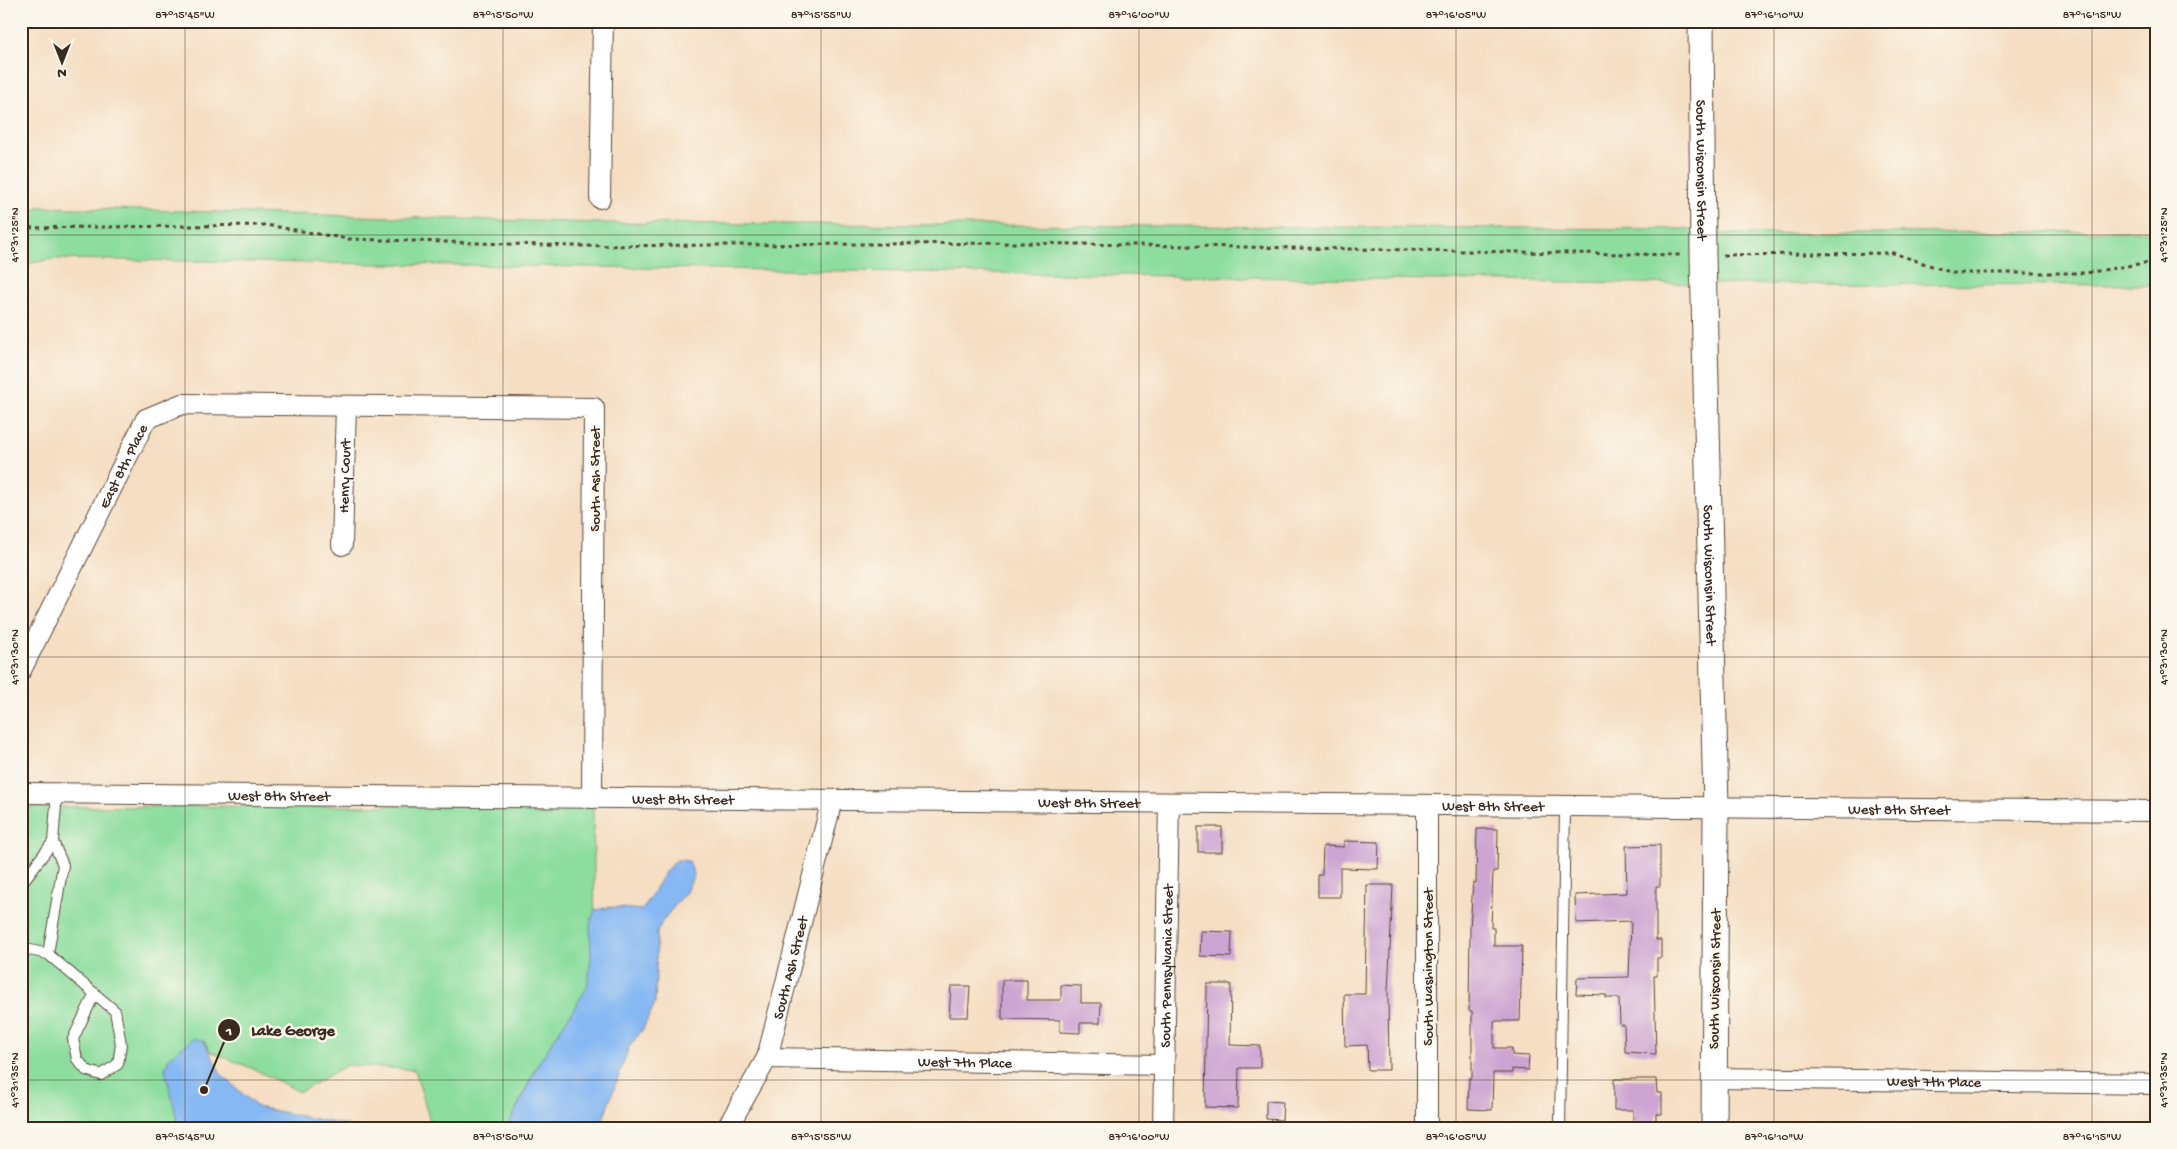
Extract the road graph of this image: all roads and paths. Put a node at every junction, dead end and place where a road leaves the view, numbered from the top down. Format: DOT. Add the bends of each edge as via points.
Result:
graph roads {
  1 [pos="603,21"];
  2 [pos="1701,21"];
  3 [pos="600,198"];
  4 [pos="21,228"];
  5 [pos="1703,255"];
  6 [pos="2156,261"];
  7 [pos="346,406"];
  8 [pos="342,546"];
  9 [pos="21,670"];
  10 [pos="21,793"];
  11 [pos="57,793"];
  12 [pos="592,798"];
  13 [pos="832,800"];
  14 [pos="1169,803"];
  15 [pos="1427,807"];
  16 [pos="1566,807"];
  17 [pos="1716,808"];
  18 [pos="2156,812"];
  19 [pos="53,842"];
  20 [pos="21,884"];
  21 [pos="21,948"];
  22 [pos="48,954"];
  23 [pos="95,993"];
  24 [pos="767,1058"];
  25 [pos="1163,1065"];
  26 [pos="1713,1078"];
  27 [pos="2156,1084"];
  28 [pos="727,1128"];
  29 [pos="1163,1128"];
  30 [pos="1427,1128"];
  31 [pos="1560,1128"];
  32 [pos="1714,1128"];
  1 -- 3 [label="street"];
  2 -- 5 [label="street, South Wisconsin Street"];
  4 -- 5 [label="path" via="266,225 348,239 573,246 1023,244"];
  5 -- 6 [label="path" via="1893,253 1953,273 2086,273"];
  5 -- 17 [label="street, South Wisconsin Street"];
  7 -- 8 [label="street, Henry Court"];
  7 -- 9 [label="street, East 8th Place" via="182,404 146,419"];
  7 -- 12 [label="street, South Ash Street" via="594,408"];
  10 -- 11 [label="street, West 8th Street"];
  11 -- 12 [label="street, West 8th Street"];
  11 -- 19 [label="lane"];
  12 -- 13 [label="street, West 8th Street"];
  13 -- 14 [label="street, West 8th Street"];
  13 -- 24 [label="street, South Ash Street"];
  14 -- 15 [label="street, West 8th Street"];
  14 -- 25 [label="street, South Pennsylvania Street"];
  15 -- 16 [label="street, West 8th Street"];
  15 -- 30 [label="street, South Washington Street"];
  16 -- 17 [label="street, West 8th Street"];
  16 -- 31 [label="lane"];
  17 -- 18 [label="street, West 8th Street"];
  17 -- 26 [label="street, South Wisconsin Street"];
  19 -- 20 [label="lane"];
  19 -- 22 [label="lane" via="63,865"];
  21 -- 22 [label="lane"];
  22 -- 23 [label="lane"];
  23 -- 23 [label="lane" via="115,1011 120,1044 118,1064 101,1075 86,1070 77,1059 73,1039"];
  24 -- 25 [label="street, West 7th Place"];
  24 -- 28 [label="street, South Ash Street"];
  25 -- 29 [label="street, South Pennsylvania Street"];
  26 -- 27 [label="street, West 7th Place"];
  26 -- 32 [label="street, South Wisconsin Street"];
}
